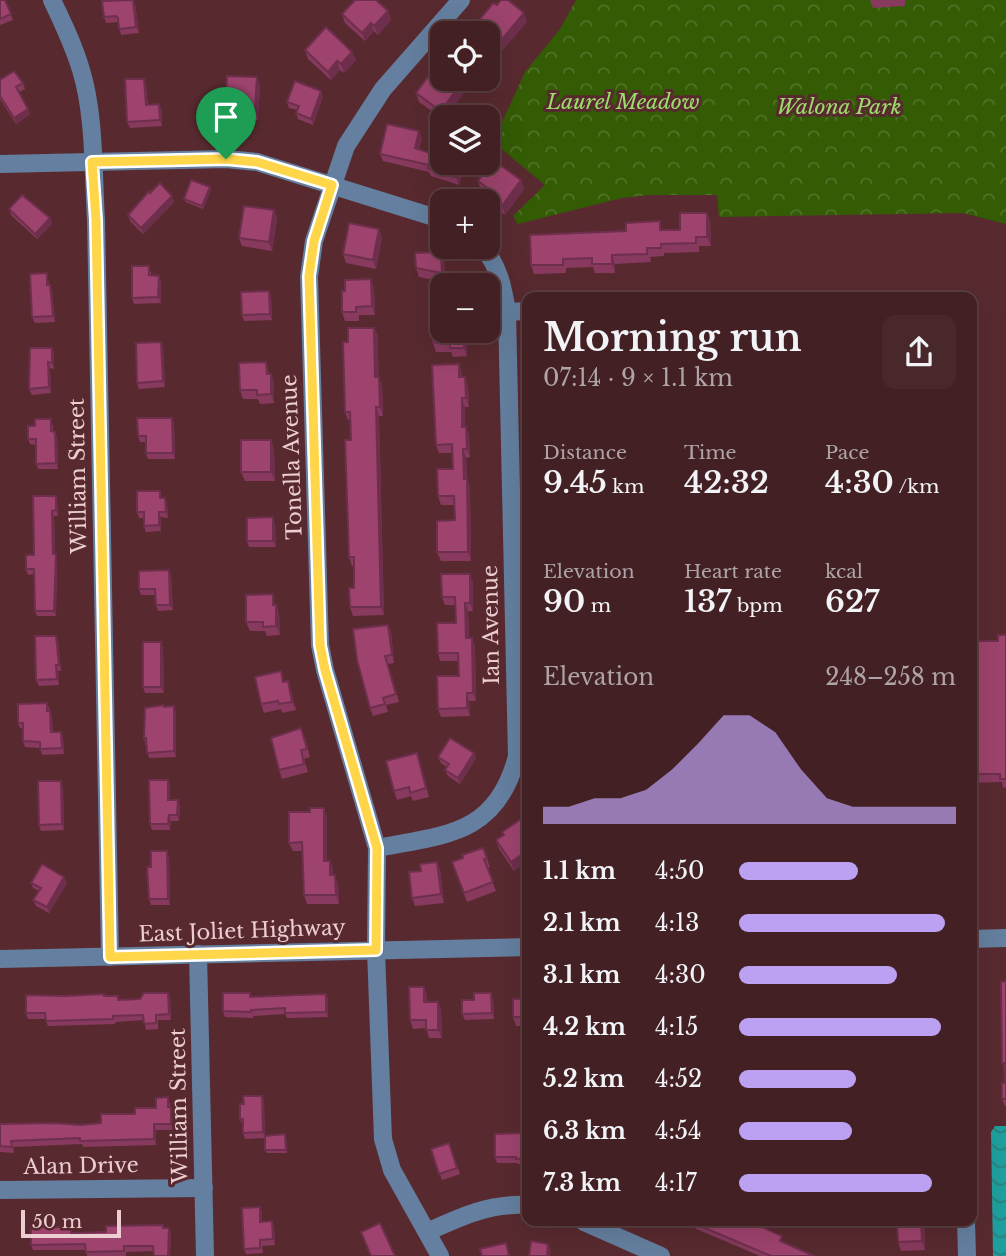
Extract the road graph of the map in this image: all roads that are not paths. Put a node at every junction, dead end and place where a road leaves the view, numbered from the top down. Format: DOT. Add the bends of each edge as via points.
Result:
graph roads {
  1 [pos="52,0"];
  2 [pos="461,0"];
  3 [pos="92,162"];
  4 [pos="0,164"];
  5 [pos="332,185"];
  6 [pos="430,216"];
  7 [pos="492,259"];
  8 [pos="522,311"];
  9 [pos="506,312"];
  10 [pos="377,848"];
  11 [pos="1006,938"];
  12 [pos="977,939"];
  13 [pos="522,947"];
  14 [pos="376,950"];
  15 [pos="198,954"];
  16 [pos="110,957"];
  17 [pos="0,959"];
  18 [pos="204,1188"];
  19 [pos="0,1190"];
  20 [pos="522,1205"];
  21 [pos="593,1226"];
  22 [pos="966,1226"];
  23 [pos="427,1233"];
  24 [pos="205,1256"];
  25 [pos="440,1256"];
  26 [pos="661,1256"];
  27 [pos="967,1256"];
  1 -- 3 [label="street, William Street" via="82,72"];
  2 -- 5 [label="street, Tonella Avenue" via="363,117"];
  3 -- 4 [label="street"];
  3 -- 5 [label="street" via="226,159 257,162"];
  3 -- 16 [label="street, William Street"];
  5 -- 6 [label="street"];
  5 -- 10 [label="street, Tonella Avenue" via="314,241 309,276 320,645"];
  7 -- 9 [label="street, Ian Avenue" via="502,279"];
  8 -- 9 [label="street"];
  9 -- 10 [label="street, Ian Avenue" via="514,765 496,803 477,822 448,834"];
  10 -- 14 [label="street, Tonella Avenue"];
  11 -- 12 [label="street"];
  13 -- 14 [label="street, East Joliet Highway"];
  14 -- 15 [label="street, East Joliet Highway"];
  14 -- 23 [label="street, Tonella Avenue" via="383,1139 388,1160"];
  15 -- 16 [label="street, East Joliet Highway"];
  15 -- 18 [label="street, William Street"];
  16 -- 17 [label="street, East Joliet Highway"];
  18 -- 19 [label="street, Alan Drive"];
  18 -- 24 [label="street, William Street"];
  20 -- 23 [label="street" via="486,1208"];
  21 -- 26 [label="street"];
  22 -- 27 [label="street"];
  23 -- 25 [label="street, Tonella Avenue"];
}
